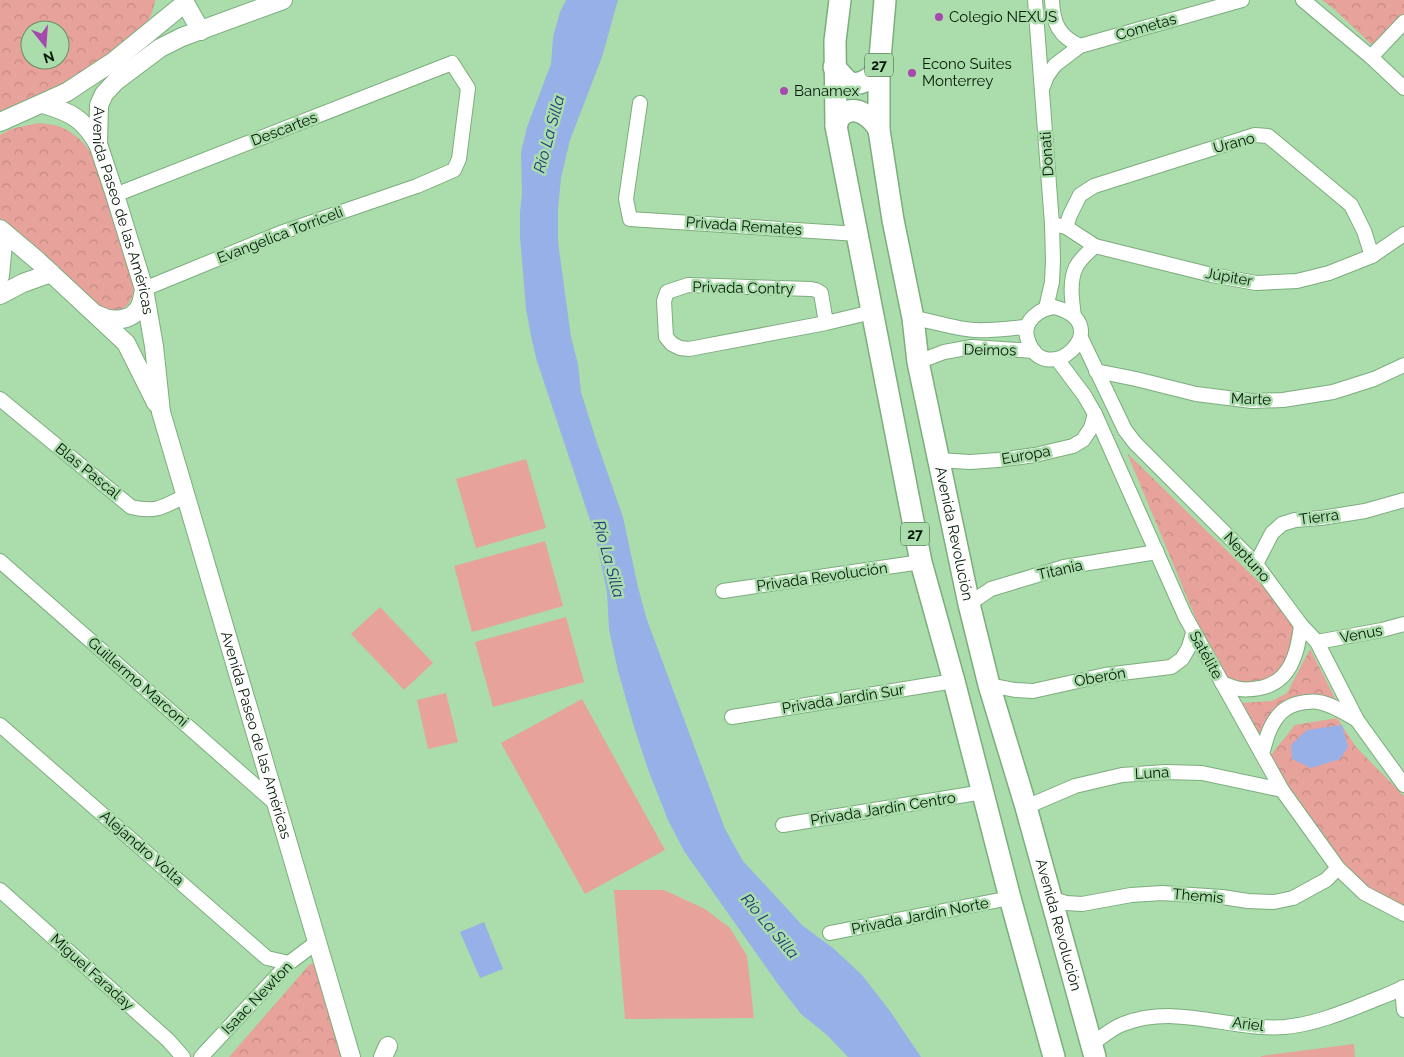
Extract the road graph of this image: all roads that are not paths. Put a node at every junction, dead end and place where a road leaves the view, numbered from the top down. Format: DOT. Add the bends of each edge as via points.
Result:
graph roads {
  1 [pos="282,0"];
  2 [pos="840,0"];
  3 [pos="885,0"];
  4 [pos="1035,0"];
  5 [pos="1052,0"];
  6 [pos="1242,0"];
  7 [pos="1304,0"];
  8 [pos="184,1"];
  9 [pos="1404,22"];
  10 [pos="201,31"];
  11 [pos="1080,46"];
  12 [pos="1371,57"];
  13 [pos="452,63"];
  14 [pos="834,67"];
  15 [pos="878,70"];
  16 [pos="1404,88"];
  17 [pos="1042,90"];
  18 [pos="43,104"];
  19 [pos="640,104"];
  20 [pos="0,122"];
  21 [pos="836,126"];
  22 [pos="879,130"];
  23 [pos="98,144"];
  24 [pos="115,195"];
  25 [pos="1059,226"];
  26 [pos="2,231"];
  27 [pos="858,234"];
  28 [pos="1404,234"];
  29 [pos="1095,246"];
  30 [pos="1372,256"];
  31 [pos="51,273"];
  32 [pos="0,276"];
  33 [pos="144,289"];
  34 [pos="0,295"];
  35 [pos="1046,308"];
  36 [pos="872,312"];
  37 [pos="97,315"];
  38 [pos="1074,316"];
  39 [pos="912,318"];
  40 [pos="826,323"];
  41 [pos="1027,327"];
  42 [pos="1081,338"];
  43 [pos="1034,351"];
  44 [pos="1056,359"];
  45 [pos="918,362"];
  46 [pos="1404,365"];
  47 [pos="1096,371"];
  48 [pos="0,399"];
  49 [pos="161,412"];
  50 [pos="1095,414"];
  51 [pos="938,460"];
  52 [pos="185,496"];
  53 [pos="1404,500"];
  54 [pos="1157,552"];
  55 [pos="0,561"];
  56 [pos="921,562"];
  57 [pos="1256,564"];
  58 [pos="723,591"];
  59 [pos="969,604"];
  60 [pos="1404,624"];
  61 [pos="1301,625"];
  62 [pos="1193,633"];
  63 [pos="1318,642"];
  64 [pos="954,681"];
  65 [pos="1222,683"];
  66 [pos="989,685"];
  67 [pos="732,718"];
  68 [pos="1357,720"];
  69 [pos="0,725"];
  70 [pos="1262,754"];
  71 [pos="1403,781"];
  72 [pos="1282,790"];
  73 [pos="983,792"];
  74 [pos="276,804"];
  75 [pos="1026,807"];
  76 [pos="783,824"];
  77 [pos="1338,868"];
  78 [pos="0,890"];
  79 [pos="1010,898"];
  80 [pos="1050,898"];
  81 [pos="1404,914"];
  82 [pos="830,933"];
  83 [pos="317,942"];
  84 [pos="289,963"];
  85 [pos="1403,988"];
  86 [pos="1404,1010"];
  87 [pos="1093,1050"];
  88 [pos="183,1057"];
  89 [pos="201,1057"];
  90 [pos="351,1057"];
  91 [pos="1054,1057"];
  1 -- 10 [label="street, Avenida Paseo de las Américas"];
  2 -- 14 [label="main road, 27"];
  3 -- 15 [label="main road, Avenida Revolución / 27"];
  4 -- 17 [label="street, Donati"];
  5 -- 11 [label="street" via="1061,32"];
  6 -- 11 [label="street, Cometas"];
  7 -- 12 [label="street"];
  8 -- 10 [label="street"];
  8 -- 18 [label="street" via="114,60"];
  9 -- 12 [label="street"];
  10 -- 23 [label="street, Avenida Paseo de las Américas" via="160,48 104,94 99,105"];
  11 -- 17 [label="street, Cometas" via="1055,65"];
  12 -- 16 [label="street"];
  13 -- 24 [label="street, Descartes"];
  13 -- 33 [label="street, Evangelica Torriceli" via="468,88 459,159 454,170 283,232"];
  14 -- 15 [label="main road" via="853,83 870,78"];
  14 -- 21 [label="main road, 27"];
  15 -- 22 [label="main road, Avenida Revolución / 27"];
  17 -- 25 [label="street, Donati"];
  18 -- 20 [label="street"];
  18 -- 23 [label="street" via="81,120"];
  19 -- 27 [label="street, Privada Remates" via="626,199 630,219"];
  21 -- 22 [label="main road" via="842,114 853,111 872,118"];
  21 -- 27 [label="main road, 27"];
  22 -- 39 [label="main road, Avenida Revolución / 27"];
  23 -- 24 [label="street, Avenida Paseo de las Américas"];
  24 -- 33 [label="street, Avenida Paseo de las Américas"];
  25 -- 29 [label="street, Júpiter"];
  25 -- 30 [label="street, Urano" via="1070,215 1080,195 1094,186 1255,135 1268,136 1351,205"];
  25 -- 35 [label="street, Donati"];
  26 -- 31 [label="street, Avenida Paseo de las Américas"];
  26 -- 32 [label="street"];
  27 -- 36 [label="main road, 27"];
  28 -- 30 [label="street, Júpiter"];
  29 -- 30 [label="street, Júpiter" via="1256,283 1297,281 1329,273"];
  29 -- 38 [label="street" via="1076,267 1073,276"];
  31 -- 34 [label="street"];
  31 -- 37 [label="street, Avenida Paseo de las Américas"];
  33 -- 37 [label="street" via="136,312 128,317 117,320"];
  33 -- 49 [label="street, Avenida Paseo de las Américas"];
  35 -- 38 [label="street" via="1066,310"];
  35 -- 41 [label="street" via="1032,318"];
  36 -- 40 [label="street, Privada Contry"];
  36 -- 56 [label="main road, 27"];
  37 -- 49 [label="street, Avenida Paseo de las Américas" via="126,343"];
  38 -- 42 [label="street"];
  39 -- 41 [label="street, Deimos" via="975,330"];
  39 -- 45 [label="main road, Avenida Revolución / 27"];
  40 -- 40 [label="street, Privada Contry" via="821,294 811,289 688,285 667,292 664,301 666,337 680,348"];
  41 -- 43 [label="street" via="1027,336"];
  42 -- 44 [label="street" via="1073,350"];
  42 -- 47 [label="street, Neptuno"];
  43 -- 44 [label="street" via="1043,359"];
  43 -- 45 [label="street, Deimos" via="972,347 944,352"];
  44 -- 50 [label="street, Satélite"];
  45 -- 51 [label="main road, Avenida Revolución / 27"];
  46 -- 47 [label="street, Marte" via="1333,392 1252,401 1196,394"];
  47 -- 57 [label="street, Neptuno" via="1125,430 1135,443"];
  48 -- 52 [label="street, Blas Pascal" via="131,507 153,510"];
  49 -- 52 [label="street, Avenida Paseo de las Américas"];
  50 -- 51 [label="street, Europa" via="1083,440 1073,446 998,460"];
  50 -- 54 [label="street, Satélite"];
  51 -- 59 [label="main road, Avenida Revolución / 27"];
  52 -- 74 [label="street, Avenida Paseo de las Américas"];
  53 -- 57 [label="street, Tierra" via="1365,511 1282,524 1272,533"];
  54 -- 59 [label="street, Titania" via="1064,567 991,589"];
  54 -- 62 [label="street, Satélite"];
  55 -- 74 [label="street, Guillermo Marconi"];
  56 -- 58 [label="street, Privada Revolución"];
  56 -- 64 [label="main road, 27"];
  57 -- 61 [label="street, Neptuno"];
  59 -- 66 [label="main road, Avenida Revolución / 27"];
  60 -- 63 [label="street, Venus"];
  61 -- 63 [label="street, Neptuno"];
  61 -- 65 [label="street" via="1294,658 1279,680 1253,689"];
  62 -- 65 [label="street, Satélite"];
  62 -- 66 [label="street, Oberón" via="1182,658 1171,667 1105,675 1033,691"];
  63 -- 68 [label="street, Neptuno"];
  64 -- 67 [label="street, Privada Jardín Sur"];
  64 -- 73 [label="main road, 27"];
  65 -- 70 [label="street, Satélite"];
  66 -- 75 [label="main road, Avenida Revolución / 27"];
  68 -- 70 [label="street" via="1342,710 1318,702 1288,706 1273,723"];
  68 -- 71 [label="street, Neptuno"];
  69 -- 84 [label="street, Alejandro Volta" via="268,958"];
  70 -- 72 [label="street, Satélite"];
  72 -- 75 [label="street, Luna" via="1202,773 1166,772 1122,775 1075,786"];
  72 -- 77 [label="street, Satélite"];
  73 -- 76 [label="street, Privada Jardín Centro"];
  73 -- 79 [label="main road, 27"];
  74 -- 83 [label="street, Avenida Paseo de las Américas"];
  75 -- 80 [label="main road, Avenida Revolución / 27"];
  77 -- 80 [label="street, Themis" via="1326,880 1293,898 1274,902 1162,893 1082,904"];
  77 -- 81 [label="street, Satélite" via="1364,893"];
  78 -- 88 [label="street, Miguel Faraday"];
  79 -- 82 [label="street, Privada Jardín Norte"];
  79 -- 91 [label="main road, 27"];
  80 -- 87 [label="main road, Avenida Revolución / 27"];
  83 -- 84 [label="street, Isaac Newton"];
  83 -- 90 [label="street, Avenida Paseo de las Américas"];
  84 -- 89 [label="street, Isaac Newton"];
  85 -- 86 [label="street"];
  85 -- 87 [label="street, Ariel" via="1317,1022 1286,1027 1254,1027 1175,1016 1146,1017 1122,1024"];
}
